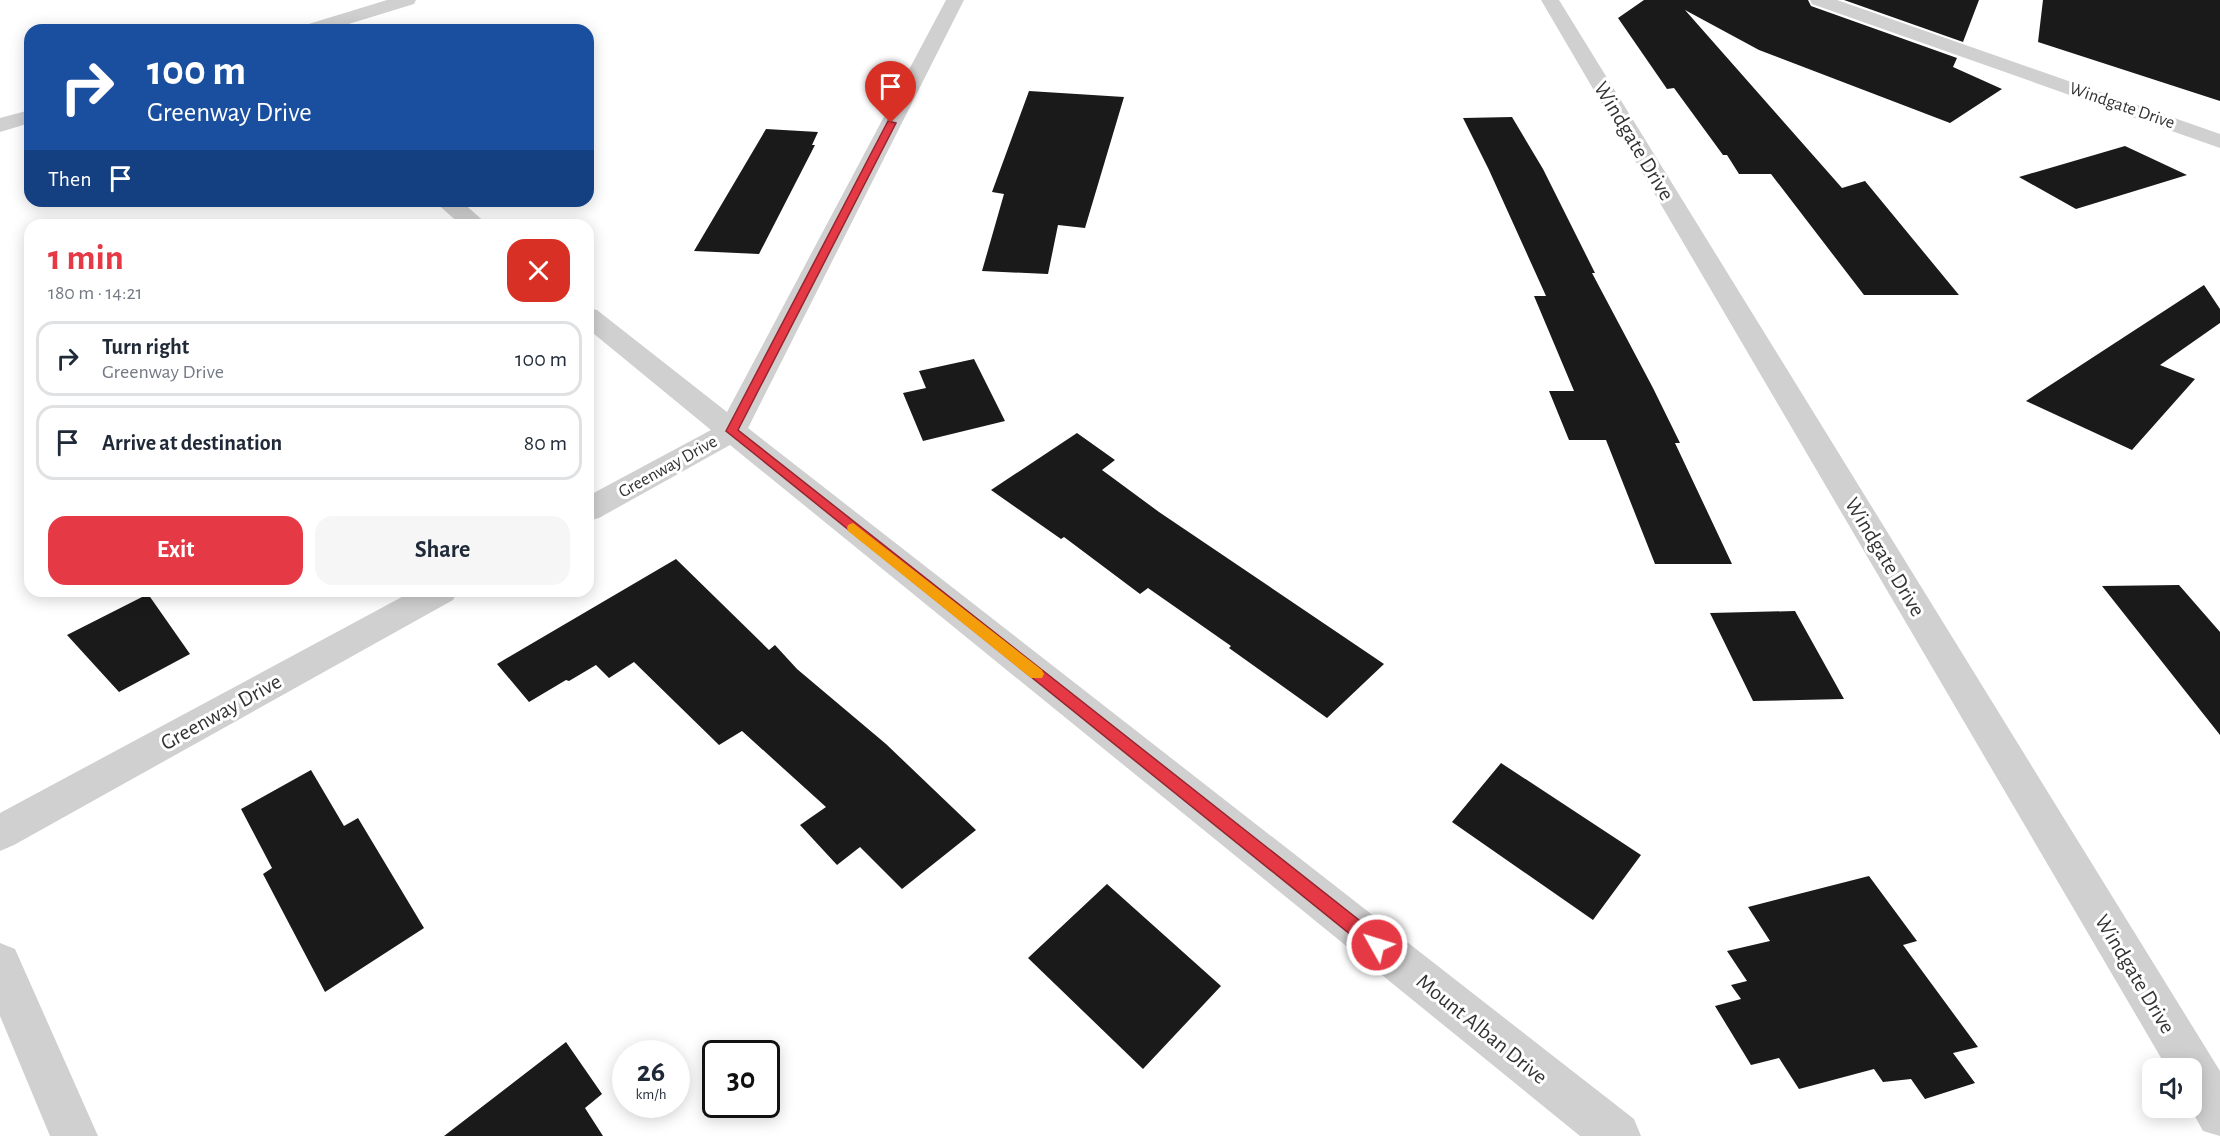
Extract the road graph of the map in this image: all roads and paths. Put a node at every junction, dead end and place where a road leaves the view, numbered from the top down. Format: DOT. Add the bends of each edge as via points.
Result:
graph roads {
  1 [pos="407,0"];
  2 [pos="955,0"];
  3 [pos="1550,0"];
  4 [pos="1819,0"];
  5 [pos="329,24"];
  6 [pos="24,118"];
  7 [pos="0,125"];
  8 [pos="2220,141"];
  9 [pos="454,207"];
  10 [pos="468,219"];
  11 [pos="594,320"];
  12 [pos="732,431"];
  13 [pos="594,507"];
  14 [pos="430,597"];
  15 [pos="0,833"];
  16 [pos="0,964"];
  17 [pos="2220,1114"];
  18 [pos="74,1136"];
  19 [pos="1617,1136"];
  1 -- 5 [label="street"];
  2 -- 12 [label="street, Greenway Drive"];
  3 -- 17 [label="street, Windgate Drive"];
  4 -- 8 [label="street, Windgate Drive"];
  6 -- 7 [label="street"];
  9 -- 10 [label="street"];
  11 -- 12 [label="street, Mount Alban Drive"];
  12 -- 13 [label="street, Greenway Drive"];
  12 -- 19 [label="street, Mount Alban Drive"];
  14 -- 15 [label="street, Greenway Drive"];
  16 -- 18 [label="street"];
}
